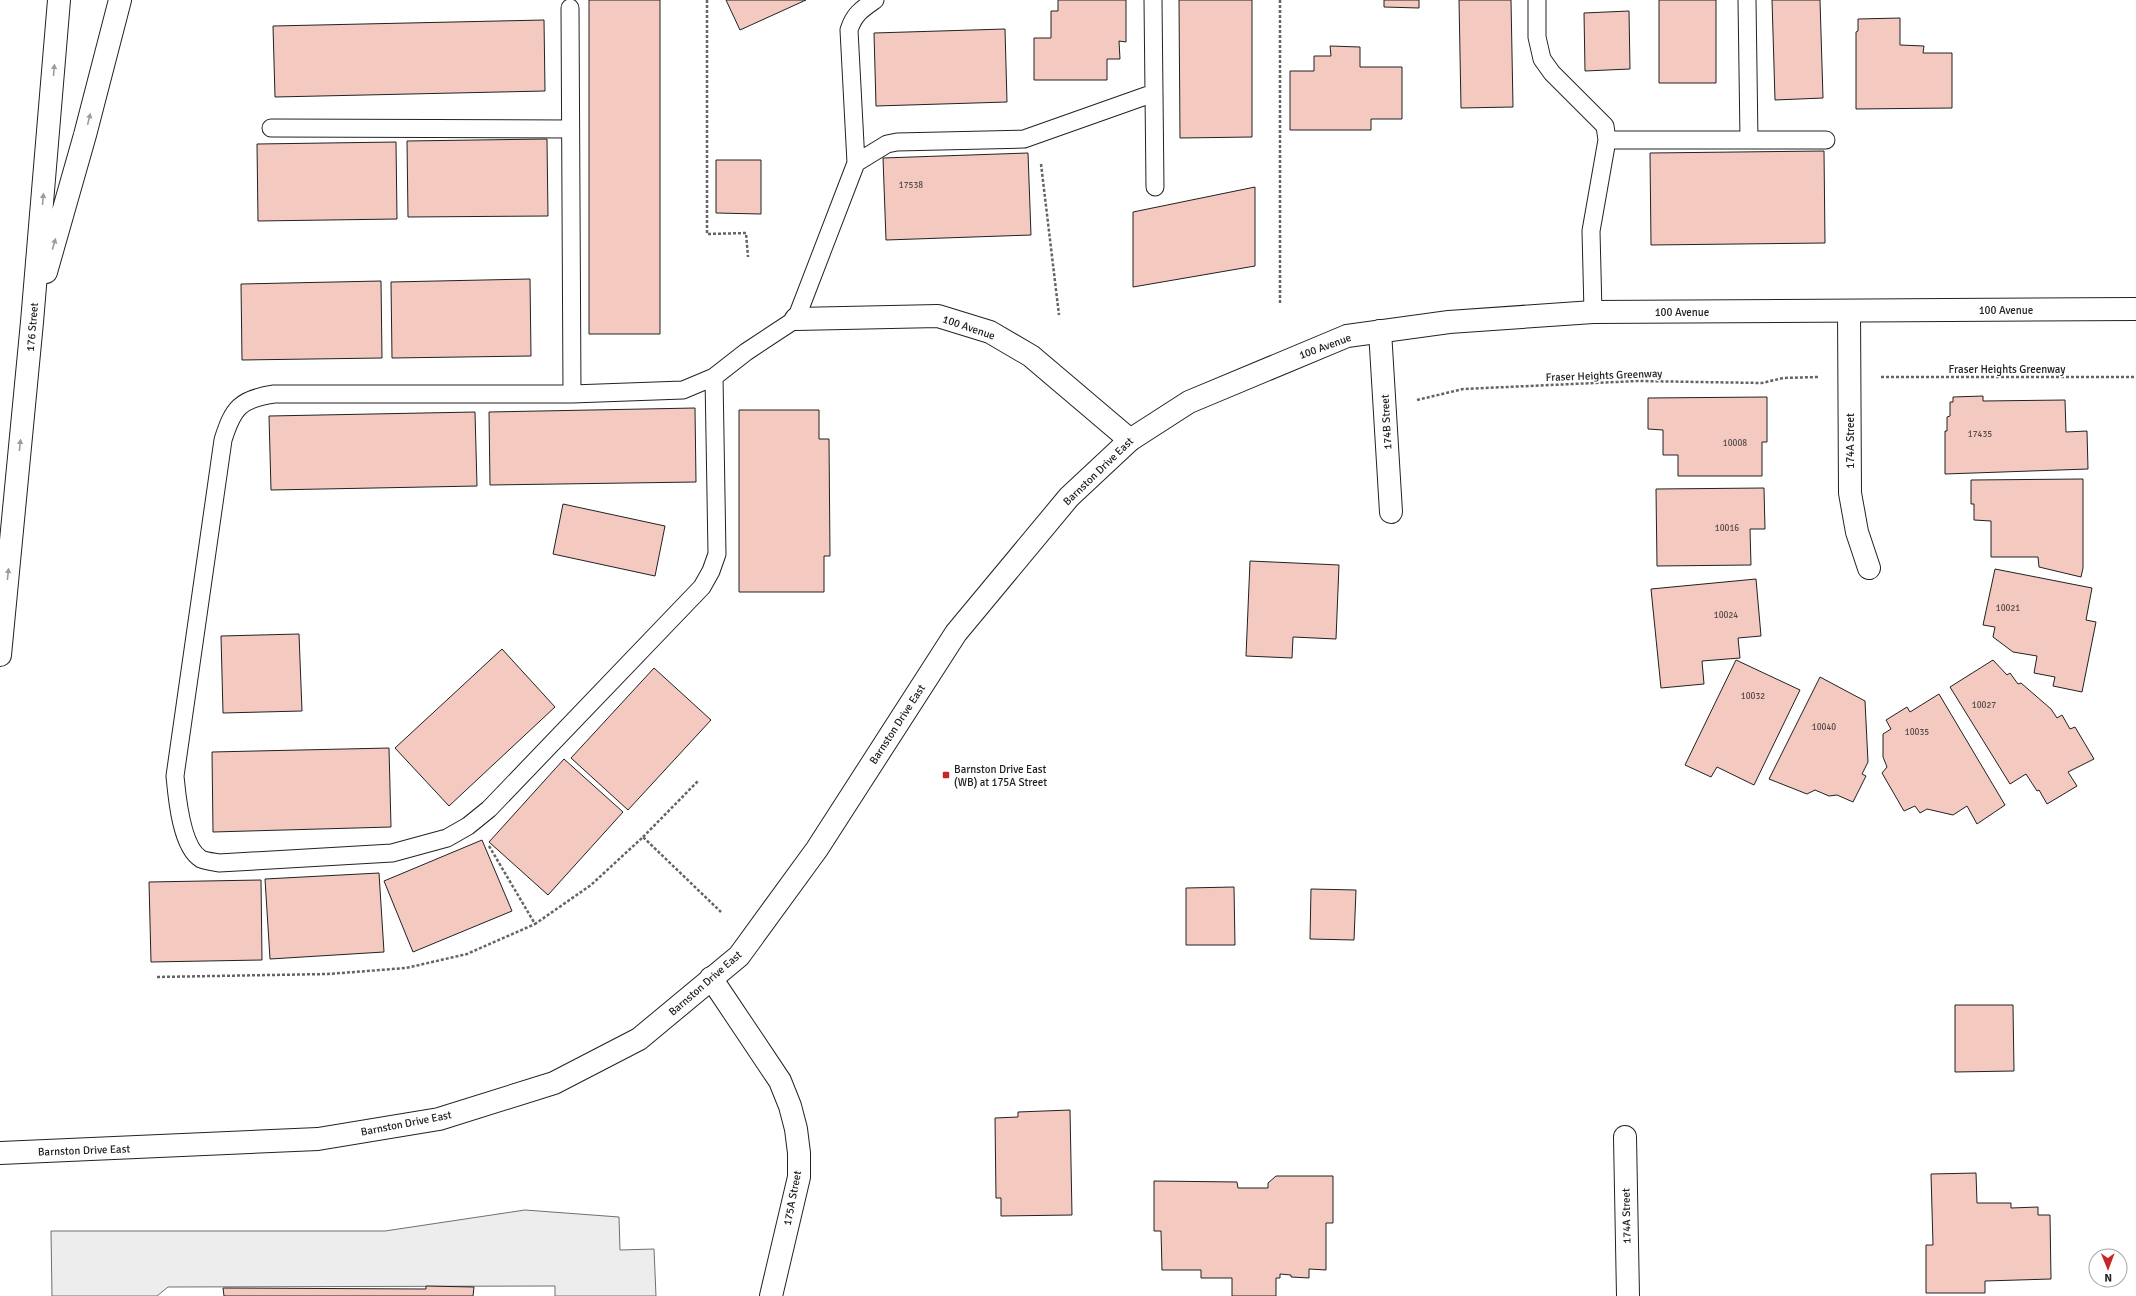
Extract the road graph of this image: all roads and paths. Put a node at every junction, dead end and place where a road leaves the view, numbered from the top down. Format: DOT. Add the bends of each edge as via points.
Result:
graph roads {
  1 [pos="60,0"];
  2 [pos="120,0"];
  3 [pos="707,0"];
  4 [pos="875,0"];
  5 [pos="1153,0"];
  6 [pos="1280,0"];
  7 [pos="1536,0"];
  8 [pos="1747,0"];
  9 [pos="570,8"];
  10 [pos="1154,93"];
  11 [pos="271,128"];
  12 [pos="570,129"];
  13 [pos="1038,135"];
  14 [pos="1607,140"];
  15 [pos="1749,140"];
  16 [pos="1826,140"];
  17 [pos="856,163"];
  18 [pos="1155,187"];
  19 [pos="748,256"];
  20 [pos="1280,304"];
  21 [pos="2136,309"];
  22 [pos="1849,311"];
  23 [pos="1593,312"];
  24 [pos="1059,315"];
  25 [pos="796,319"];
  26 [pos="32,322"];
  27 [pos="1380,331"];
  28 [pos="714,377"];
  29 [pos="1819,377"];
  30 [pos="1878,377"];
  31 [pos="2136,377"];
  32 [pos="1238,380"];
  33 [pos="572,394"];
  34 [pos="1385,409"];
  35 [pos="1130,440"];
  36 [pos="1391,512"];
  37 [pos="1869,568"];
  38 [pos="0,655"];
  39 [pos="699,780"];
  40 [pos="474,821"];
  41 [pos="643,837"];
  42 [pos="721,912"];
  43 [pos="535,924"];
  44 [pos="157,977"];
  45 [pos="711,978"];
  46 [pos="1625,1137"];
  47 [pos="0,1153"];
  48 [pos="771,1296"];
  49 [pos="1628,1296"];
  26 -- 1 [label="main road, 176 Street, one-way"];
  26 -- 2 [label="main road, one-way"];
  3 -- 19 [label="path" via="707,234 746,233"];
  4 -- 17 [label="lane" via="859,11 850,30"];
  5 -- 10 [label="lane"];
  6 -- 20 [label="path"];
  7 -- 14 [label="lane" via="1537,37 1542,59 1552,73 1605,126"];
  8 -- 15 [label="lane"];
  9 -- 12 [label="lane"];
  10 -- 13 [label="lane"];
  10 -- 18 [label="lane"];
  11 -- 12 [label="lane"];
  12 -- 33 [label="lane"];
  13 -- 17 [label="lane" via="1016,140 897,142 887,144"];
  13 -- 24 [label="path"];
  14 -- 15 [label="lane"];
  14 -- 23 [label="lane" via="1591,231"];
  15 -- 16 [label="lane"];
  17 -- 25 [label="lane"];
  21 -- 22 [label="main road, 100 Avenue"];
  22 -- 23 [label="main road, 100 Avenue"];
  22 -- 37 [label="main road, 174A Street" via="1850,493 1857,532"];
  23 -- 27 [label="main road, 100 Avenue" via="1449,322"];
  25 -- 28 [label="lane"];
  25 -- 35 [label="main road, 100 Avenue" via="938,316 990,332 1031,356"];
  38 -- 26 [label="main road, 176 Street, one-way"];
  27 -- 32 [label="main road, 100 Avenue" via="1348,336"];
  27 -- 34 [label="main road, 174B Street"];
  28 -- 33 [label="lane" via="683,390"];
  28 -- 40 [label="lane" via="717,554 702,588"];
  29 -- 34 [label="path, Fraser Heights Greenway" via="1783,378 1762,383 1638,381 1463,389"];
  30 -- 31 [label="path, Fraser Heights Greenway"];
  32 -- 35 [label="main road, Barnston Drive East" via="1189,402"];
  33 -- 40 [label="lane" via="274,394 254,397 239,405 228,422 223,440 175,776 177,802 190,848 201,859 219,862 392,852 447,838"];
  34 -- 36 [label="main road, 174B Street"];
  35 -- 45 [label="main road, Barnston Drive East" via="1069,497 956,633 817,849 739,956"];
  39 -- 41 [label="path"];
  40 -- 43 [label="path"];
  41 -- 42 [label="path"];
  41 -- 43 [label="path" via="591,885"];
  43 -- 44 [label="path" via="467,954 406,968 328,974"];
  45 -- 47 [label="main road, Barnston Drive East" via="639,1039 554,1083 439,1119 318,1140"];
  45 -- 48 [label="main road, 175A Street" via="780,1081 796,1129 799,1177"];
  46 -- 49 [label="main road, 174A Street"];
}
